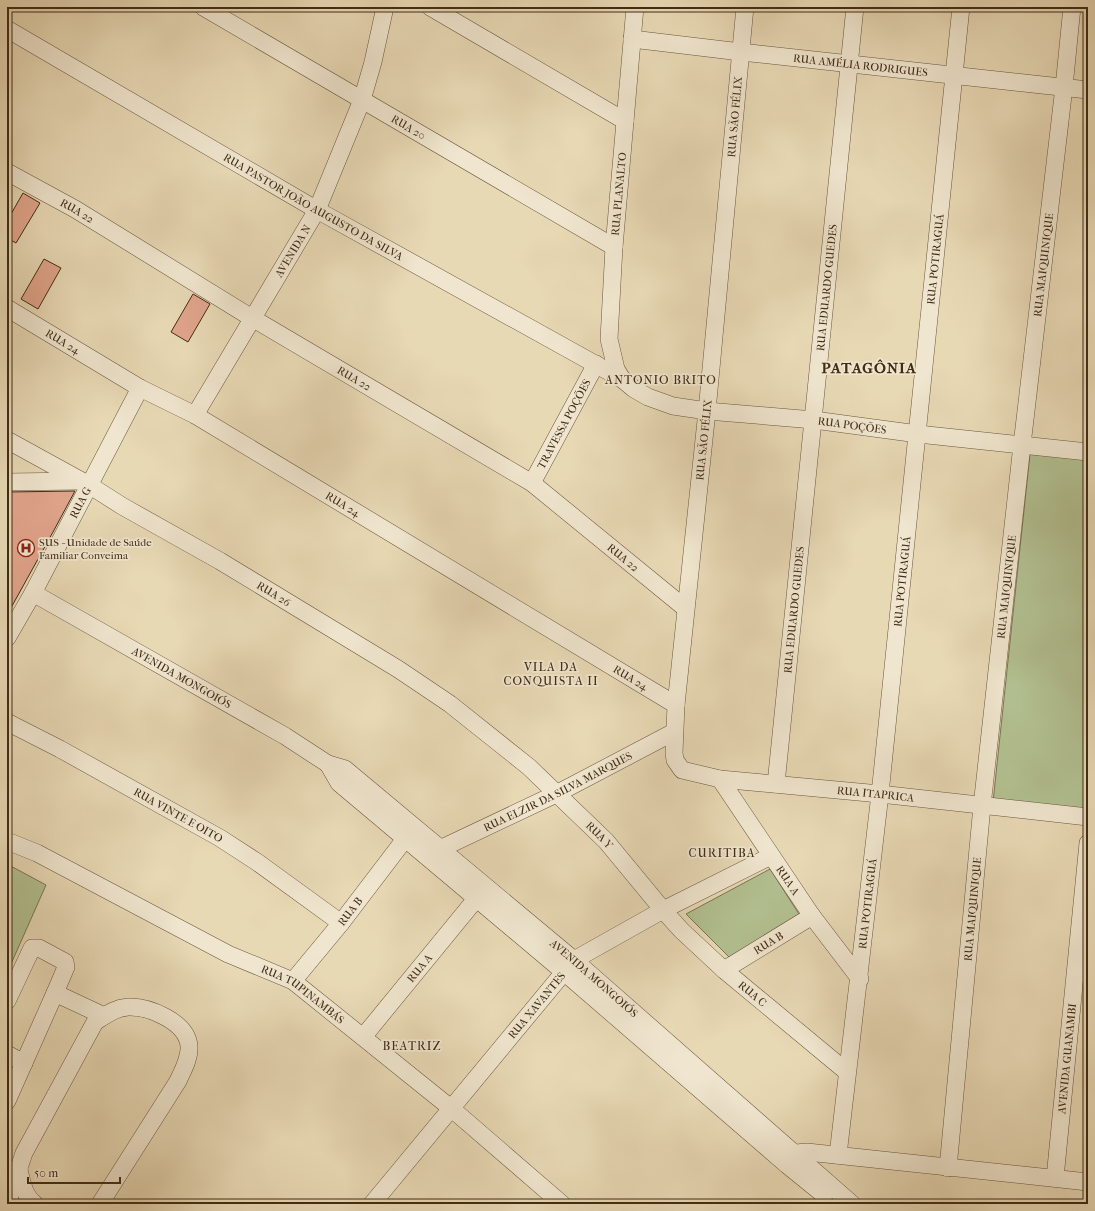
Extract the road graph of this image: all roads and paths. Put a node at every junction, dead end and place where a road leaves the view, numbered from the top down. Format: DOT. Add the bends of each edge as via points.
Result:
graph roads {
  1 [pos="203,7"];
  2 [pos="385,7"];
  3 [pos="430,7"];
  4 [pos="635,7"];
  5 [pos="745,7"];
  6 [pos="855,7"];
  7 [pos="961,7"];
  8 [pos="1072,7"];
  9 [pos="7,28"];
  10 [pos="632,39"];
  11 [pos="742,52"];
  12 [pos="849,64"];
  13 [pos="954,75"];
  14 [pos="1064,87"];
  15 [pos="1088,90"];
  16 [pos="362,100"];
  17 [pos="625,121"];
  18 [pos="7,172"];
  19 [pos="317,210"];
  20 [pos="614,247"];
  21 [pos="7,308"];
  22 [pos="252,318"];
  23 [pos="596,364"];
  24 [pos="622,379"];
  25 [pos="140,388"];
  26 [pos="707,411"];
  27 [pos="195,415"];
  28 [pos="814,420"];
  29 [pos="918,434"];
  30 [pos="7,440"];
  31 [pos="1022,445"];
  32 [pos="1088,452"];
  33 [pos="7,482"];
  34 [pos="86,483"];
  35 [pos="532,483"];
  36 [pos="33,593"];
  37 [pos="685,608"];
  38 [pos="7,638"];
  39 [pos="676,705"];
  40 [pos="7,722"];
  41 [pos="674,732"];
  42 [pos="674,753"];
  43 [pos="328,764"];
  44 [pos="529,768"];
  45 [pos="720,779"];
  46 [pos="776,784"];
  47 [pos="556,794"];
  48 [pos="880,794"];
  49 [pos="982,806"];
  50 [pos="1088,817"];
  51 [pos="405,839"];
  52 [pos="7,842"];
  53 [pos="1088,843"];
  54 [pos="440,849"];
  55 [pos="771,856"];
  56 [pos="476,899"];
  57 [pos="663,910"];
  58 [pos="812,916"];
  59 [pos="341,923"];
  60 [pos="569,966"];
  61 [pos="724,970"];
  62 [pos="860,979"];
  63 [pos="293,982"];
  64 [pos="55,993"];
  65 [pos="7,1001"];
  66 [pos="104,1016"];
  67 [pos="363,1037"];
  68 [pos="7,1054"];
  69 [pos="24,1063"];
  70 [pos="847,1072"];
  71 [pos="7,1101"];
  72 [pos="452,1109"];
  73 [pos="838,1155"];
  74 [pos="791,1160"];
  75 [pos="948,1168"];
  76 [pos="19,1170"];
  77 [pos="1055,1178"];
  78 [pos="1088,1182"];
  79 [pos="7,1204"];
  80 [pos="36,1204"];
  81 [pos="100,1204"];
  82 [pos="372,1204"];
  83 [pos="562,1204"];
  84 [pos="835,1204"];
  85 [pos="852,1204"];
  1 -- 16 [label="street, RUA 20"];
  2 -- 16 [label="street, AVENIDA N"];
  3 -- 17 [label="street"];
  4 -- 10 [label="street, RUA PLANALTO"];
  5 -- 11 [label="street, RUA SÃO FÉLIX"];
  6 -- 12 [label="street, RUA EDUARDO GUEDES"];
  7 -- 13 [label="street, RUA POTIRAGUÁ"];
  8 -- 14 [label="street, RUA MAIQUINIQUE"];
  9 -- 19 [label="street, RUA PASTOR JOÃO AUGUSTO DA SILVA"];
  10 -- 11 [label="street, RUA AMÉLIA RODRIGUES"];
  10 -- 17 [label="street, RUA PLANALTO"];
  11 -- 12 [label="street, RUA AMÉLIA RODRIGUES"];
  11 -- 26 [label="street, RUA SÃO FÉLIX"];
  12 -- 13 [label="street, RUA AMÉLIA RODRIGUES"];
  12 -- 28 [label="street, RUA EDUARDO GUEDES"];
  13 -- 14 [label="street, RUA AMÉLIA RODRIGUES"];
  13 -- 29 [label="street, RUA POTIRAGUÁ"];
  14 -- 15 [label="street, RUA AMÉLIA RODRIGUES"];
  14 -- 31 [label="street, RUA MAIQUINIQUE"];
  16 -- 19 [label="street, AVENIDA N"];
  16 -- 20 [label="street, RUA 20"];
  17 -- 20 [label="street, RUA PLANALTO"];
  18 -- 22 [label="street, RUA 22" via="75,210"];
  19 -- 22 [label="street, AVENIDA N"];
  19 -- 23 [label="street, RUA PASTOR JOÃO AUGUSTO DA SILVA"];
  20 -- 24 [label="street, RUA PLANALTO" via="609,339 616,369"];
  21 -- 25 [label="street, RUA 24"];
  22 -- 27 [label="street, AVENIDA N"];
  22 -- 35 [label="street, RUA 22"];
  23 -- 24 [label="street, RUA PASTOR JOÃO AUGUSTO DA SILVA"];
  23 -- 35 [label="street, TRAVESSA POÇÕES"];
  24 -- 26 [label="street, RUA POÇÕES" via="648,397 673,406"];
  25 -- 27 [label="street, RUA 24"];
  25 -- 34 [label="street, RUA G"];
  26 -- 28 [label="street, RUA POÇÕES"];
  26 -- 37 [label="street, RUA SÃO FÉLIX"];
  27 -- 39 [label="street, RUA 24"];
  28 -- 29 [label="street, RUA POÇÕES"];
  28 -- 46 [label="street, RUA EDUARDO GUEDES"];
  29 -- 31 [label="street, RUA POÇÕES"];
  29 -- 48 [label="street, RUA POTIRAGUÁ"];
  30 -- 34 [label="street, RUA 26"];
  31 -- 32 [label="street, RUA POÇÕES"];
  31 -- 49 [label="street, RUA MAIQUINIQUE"];
  33 -- 34 [label="street"];
  34 -- 36 [label="street, RUA G"];
  34 -- 44 [label="street, RUA 26" via="398,669 450,704"];
  35 -- 37 [label="street, RUA 22"];
  36 -- 38 [label="street, RUA G"];
  36 -- 43 [label="street, AVENIDA MONGOIÓS" via="285,736"];
  37 -- 39 [label="street, RUA SÃO FÉLIX"];
  39 -- 41 [label="street, RUA SÃO FÉLIX"];
  40 -- 59 [label="street, RUA VINTE E OITO" via="220,838"];
  41 -- 42 [label="street, RUA SÃO FÉLIX"];
  41 -- 47 [label="street, RUA ELZIR DA SILVA MARQUES"];
  42 -- 45 [label="street, RUA ITAPRICA" via="675,760 682,770"];
  43 -- 51 [label="street, AVENIDA MONGOIÓS" via="339,783"];
  43 -- 54 [label="street, AVENIDA MONGOIÓS" via="345,770"];
  44 -- 47 [label="street, RUA Y"];
  45 -- 46 [label="street, RUA ITAPRICA"];
  45 -- 55 [label="street, RUA A"];
  46 -- 48 [label="street, RUA ITAPRICA"];
  47 -- 54 [label="street, RUA ELZIR DA SILVA MARQUES"];
  47 -- 57 [label="street, RUA Y" via="606,841"];
  48 -- 49 [label="street, RUA ITAPRICA"];
  48 -- 62 [label="street, RUA POTIRAGUÁ"];
  49 -- 50 [label="street, RUA ITAPRICA"];
  49 -- 75 [label="street, RUA MAIQUINIQUE"];
  51 -- 56 [label="street, AVENIDA MONGOIÓS"];
  51 -- 59 [label="street, RUA B"];
  52 -- 63 [label="street, RUA TUPINAMBÁS" via="37,853 228,954"];
  53 -- 77 [label="street, AVENIDA GUANAMBI"];
  54 -- 60 [label="street, AVENIDA MONGOIÓS"];
  55 -- 57 [label="street, RUA XAVANTES"];
  55 -- 58 [label="street, RUA A"];
  56 -- 60 [label="street, AVENIDA MONGOIÓS"];
  56 -- 67 [label="street, RUA A"];
  57 -- 60 [label="street, RUA XAVANTES"];
  57 -- 61 [label="street, RUA C" via="682,932"];
  58 -- 61 [label="street, RUA B"];
  58 -- 62 [label="street, RUA A"];
  59 -- 63 [label="street, RUA B"];
  60 -- 72 [label="street, RUA XAVANTES"];
  60 -- 74 [label="street, AVENIDA MONGOIÓS"];
  61 -- 70 [label="street, RUA C"];
  62 -- 70 [label="street, RUA POTIRAGUÁ"];
  63 -- 67 [label="street, RUA TUPINAMBÁS"];
  64 -- 65 [label="street" via="66,967 65,962 34,947"];
  64 -- 66 [label="street"];
  64 -- 69 [label="street"];
  66 -- 76 [label="street" via="95,1022 24,1154"];
  66 -- 81 [label="street" via="111,1011 129,1007 150,1010 168,1018 182,1029 189,1045 187,1062 178,1081"];
  67 -- 72 [label="street, RUA TUPINAMBÁS"];
  68 -- 69 [label="street"];
  69 -- 71 [label="street"];
  70 -- 73 [label="street, RUA POTIRAGUÁ"];
  72 -- 82 [label="street, RUA XAVANTES"];
  72 -- 83 [label="street, RUA TUPINAMBÁS"];
  73 -- 74 [label="street" via="800,1152"];
  73 -- 75 [label="street"];
  74 -- 84 [label="street, AVENIDA MONGOIÓS"];
  74 -- 85 [label="street, AVENIDA MONGOIÓS"];
  75 -- 77 [label="street"];
  76 -- 79 [label="street"];
  76 -- 80 [label="street" via="24,1190"];
  77 -- 78 [label="street"];
}
